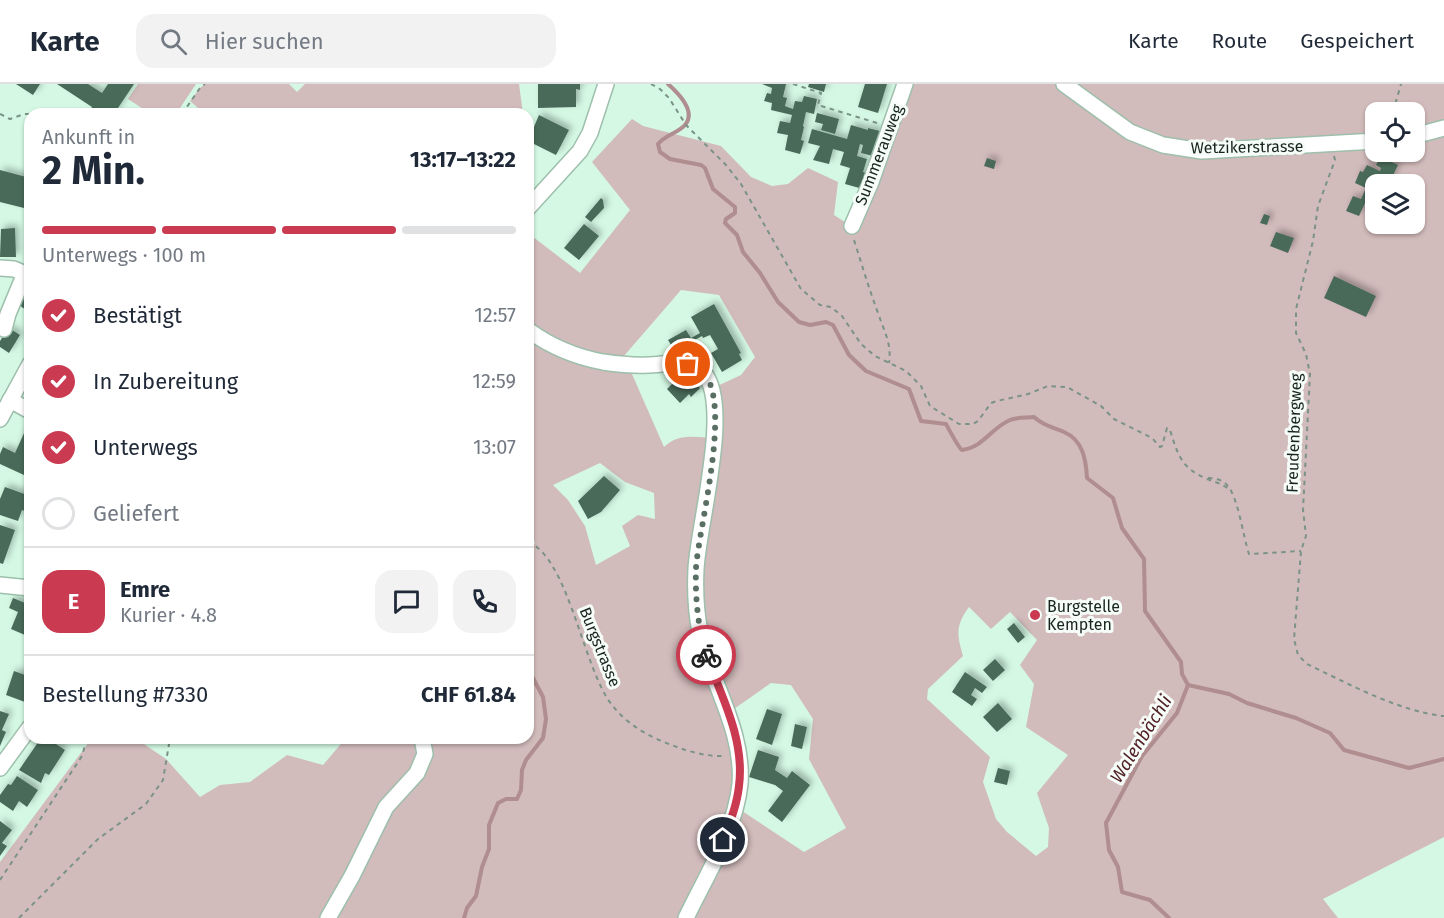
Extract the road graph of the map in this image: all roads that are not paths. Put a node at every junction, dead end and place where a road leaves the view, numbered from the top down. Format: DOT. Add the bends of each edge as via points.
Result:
graph roads {
  1 [pos="606,84"];
  2 [pos="905,84"];
  3 [pos="1064,84"];
  4 [pos="1444,128"];
  5 [pos="1425,133"];
  6 [pos="1365,142"];
  7 [pos="534,202"];
  8 [pos="852,226"];
  9 [pos="0,268"];
  10 [pos="24,274"];
  11 [pos="24,281"];
  12 [pos="4,328"];
  13 [pos="534,333"];
  14 [pos="24,375"];
  15 [pos="10,400"];
  16 [pos="24,408"];
  17 [pos="0,419"];
  18 [pos="0,585"];
  19 [pos="24,587"];
  20 [pos="24,735"];
  21 [pos="423,744"];
  22 [pos="0,768"];
  23 [pos="328,918"];
  24 [pos="686,918"];
  1 -- 7 [label="street" via="580,152"];
  2 -- 8 [label="street, Summerauweg"];
  3 -- 6 [label="street, Wetzikerstrasse" via="1130,132 1163,146 1202,151"];
  4 -- 5 [label="street"];
  9 -- 10 [label="street"];
  11 -- 12 [label="street"];
  13 -- 24 [label="street" via="583,357 628,365 688,364 704,372 709,381 714,438 696,567 696,598 705,653 735,733 740,784 723,840"];
  14 -- 15 [label="street"];
  15 -- 16 [label="street"];
  15 -- 17 [label="street"];
  18 -- 19 [label="street"];
  20 -- 22 [label="street"];
  21 -- 23 [label="street" via="425,754 417,773 386,807"];
}
